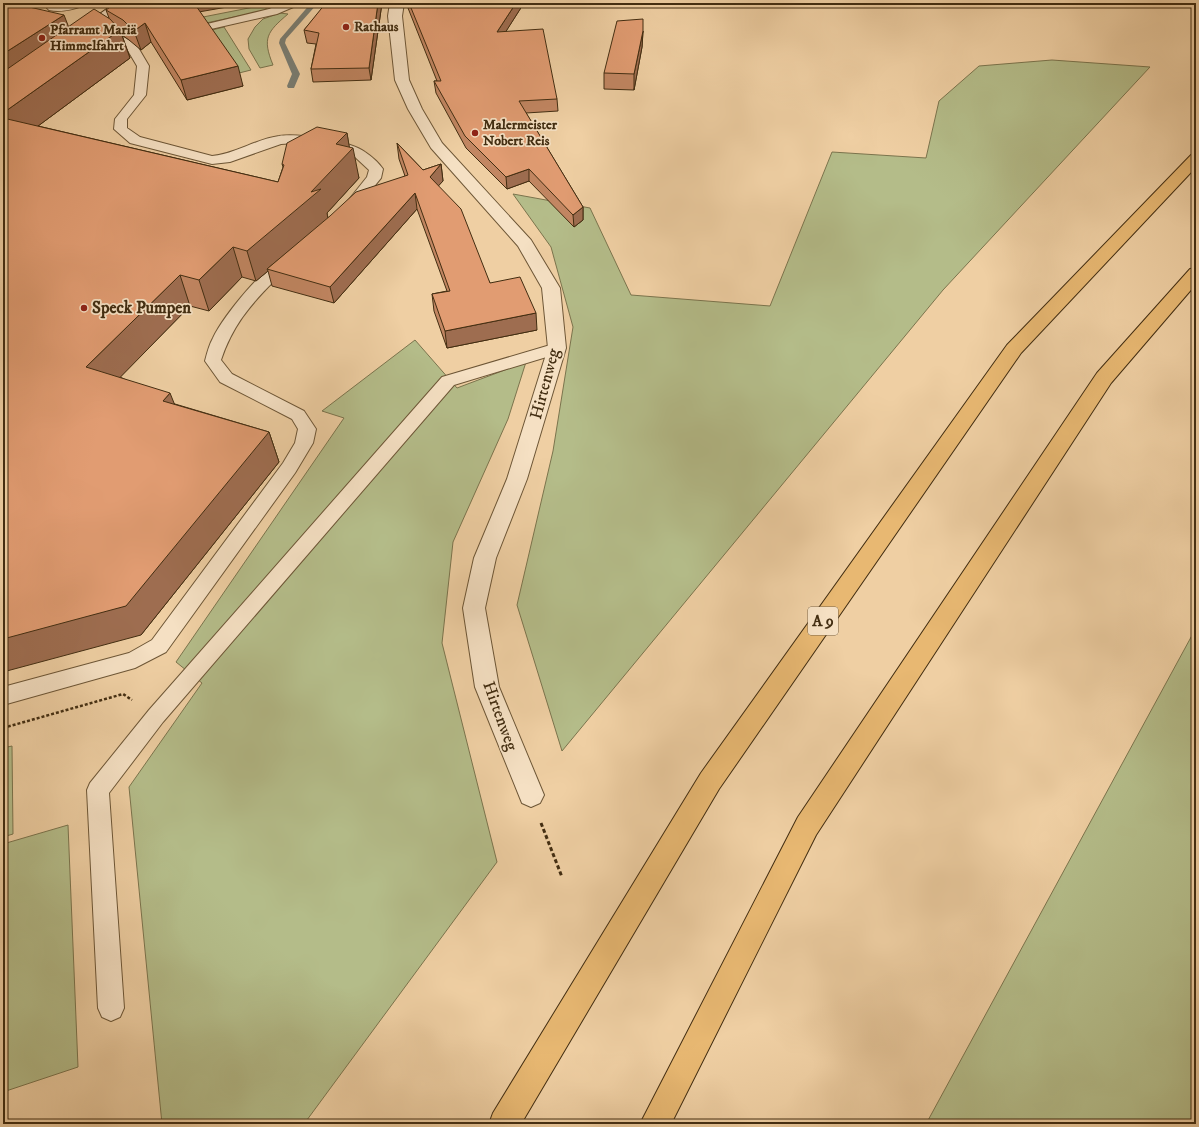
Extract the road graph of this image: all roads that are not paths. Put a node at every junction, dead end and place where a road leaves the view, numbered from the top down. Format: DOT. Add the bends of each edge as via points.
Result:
graph roads {
  1 [pos="81,3"];
  2 [pos="123,3"];
  3 [pos="294,3"];
  4 [pos="397,3"];
  5 [pos="53,8"];
  6 [pos="211,26"];
  7 [pos="97,30"];
  8 [pos="70,41"];
  9 [pos="85,44"];
  10 [pos="1196,158"];
  11 [pos="342,216"];
  12 [pos="302,249"];
  13 [pos="1196,273"];
  14 [pos="557,348"];
  15 [pos="3,696"];
  16 [pos="531,796"];
  17 [pos="110,1008"];
  18 [pos="504,1124"];
  19 [pos="655,1124"];
  1 -- 5 [label="lane"];
  2 -- 7 [label="street"];
  3 -- 6 [label="lane" via="273,12"];
  4 -- 14 [label="street, Hirtenweg" via="402,80 408,94 436,145 525,244 552,288"];
  7 -- 8 [label="street"];
  7 -- 9 [label="lane"];
  7 -- 11 [label="lane" via="132,47 143,66 140,95 121,119 120,128 135,140 212,160 225,159 279,140 296,139 344,148 360,154 376,169 374,178"];
  10 -- 18 [label="highway, A 9" via="1014,349 710,781"];
  12 -- 15 [label="lane" via="262,284 244,304 222,336 213,361 226,378 298,415 307,429 304,443 289,468 159,646 135,660"];
  13 -- 19 [label="highway" via="1104,378 807,826"];
  14 -- 16 [label="street, Hirtenweg" via="517,479 485,558 474,608 487,687"];
  14 -- 17 [label="lane" via="448,381 156,716 98,790"];
}
